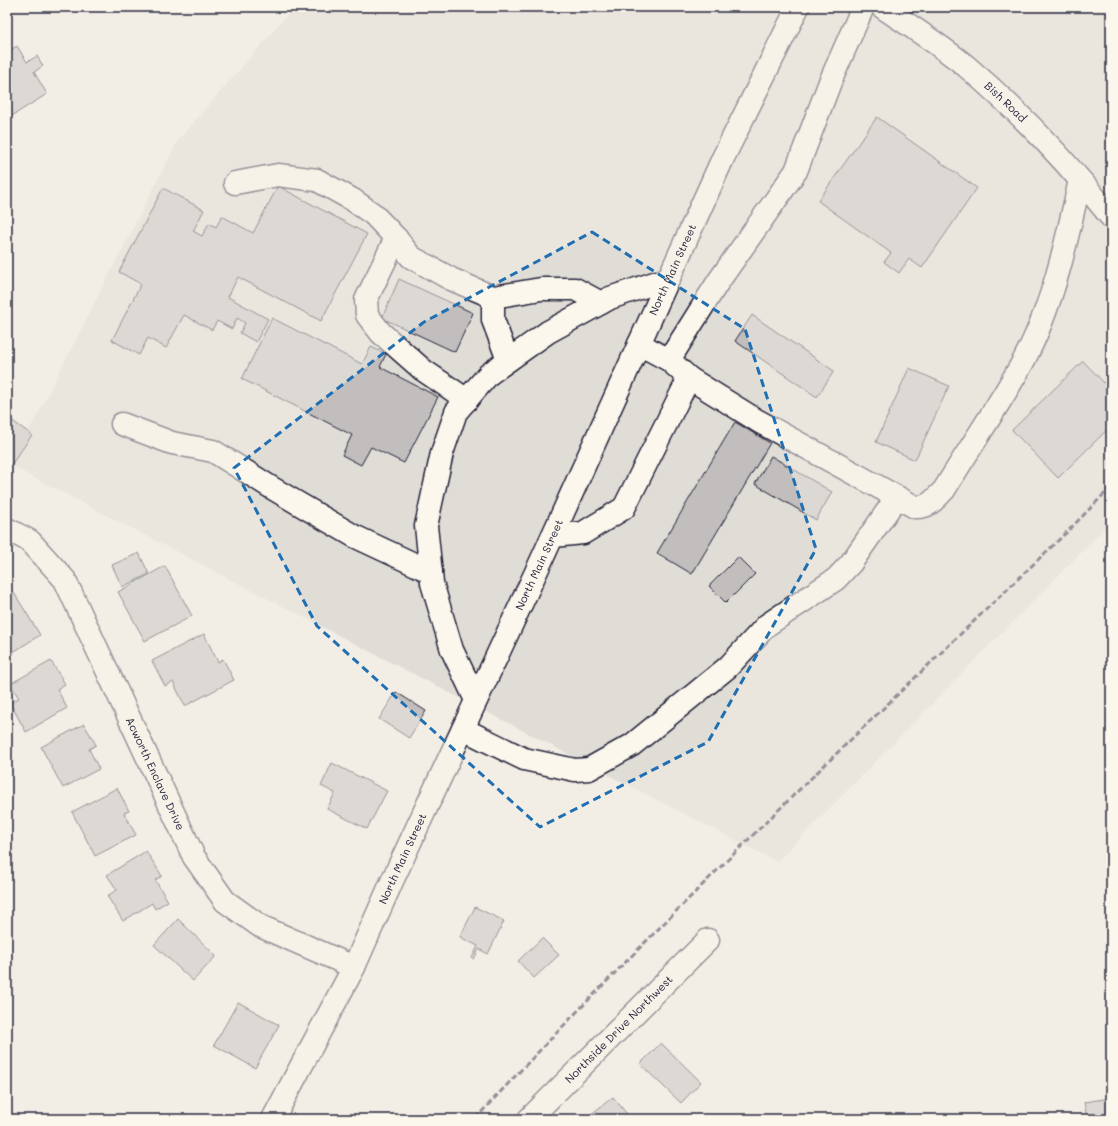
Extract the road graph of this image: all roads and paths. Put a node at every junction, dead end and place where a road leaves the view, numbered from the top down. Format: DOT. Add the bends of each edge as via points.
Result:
graph roads {
  1 [pos="798,7"];
  2 [pos="863,7"];
  3 [pos="882,7"];
  4 [pos="1080,180"];
  5 [pos="235,184"];
  6 [pos="1111,217"];
  7 [pos="396,238"];
  8 [pos="669,278"];
  9 [pos="493,297"];
  10 [pos="601,303"];
  11 [pos="639,344"];
  12 [pos="508,360"];
  13 [pos="669,360"];
  14 [pos="689,378"];
  15 [pos="467,400"];
  16 [pos="122,424"];
  17 [pos="897,497"];
  18 [pos="7,528"];
  19 [pos="553,536"];
  20 [pos="431,572"];
  21 [pos="476,700"];
  22 [pos="463,729"];
  23 [pos="708,940"];
  24 [pos="354,967"];
  25 [pos="273,1119"];
  26 [pos="529,1119"];
  1 -- 8 [label="main road, North Main Street" via="723,158"];
  2 -- 13 [label="main road" via="830,82 796,171 718,282"];
  3 -- 4 [label="main road, Bish Road" via="965,66 1005,102"];
  4 -- 6 [label="main road, Bish Road"];
  4 -- 17 [label="main road" via="1054,281 1024,360 944,490 929,505 922,508"];
  5 -- 7 [label="main road" via="278,175 317,180 368,211"];
  7 -- 9 [label="main road" via="411,257 451,279"];
  7 -- 15 [label="main road" via="366,300 367,315 381,334 423,370"];
  8 -- 10 [label="main road"];
  8 -- 11 [label="main road, North Main Street"];
  9 -- 10 [label="main road" via="541,289 576,289"];
  9 -- 12 [label="main road" via="493,320"];
  10 -- 12 [label="main road" via="548,332"];
  11 -- 13 [label="main road"];
  11 -- 19 [label="main road, North Main Street"];
  12 -- 15 [label="main road" via="489,374"];
  13 -- 14 [label="main road"];
  14 -- 17 [label="main road" via="758,421"];
  14 -- 19 [label="main road" via="624,508 583,532"];
  15 -- 20 [label="main road" via="456,412 442,452 426,526"];
  16 -- 20 [label="main road" via="172,443 214,451 354,536"];
  17 -- 22 [label="main road" via="851,563 836,579 767,625 728,667 632,745 588,769 575,770 524,759"];
  18 -- 24 [label="main road, Acworth Enclave Drive" via="30,541 65,580 194,856 225,901 260,926"];
  19 -- 21 [label="main road, North Main Street"];
  20 -- 21 [label="main road" via="452,650"];
  21 -- 22 [label="main road, North Main Street"];
  22 -- 24 [label="main road, North Main Street" via="392,879"];
  23 -- 26 [label="main road, Northside Drive Northwest"];
  24 -- 25 [label="main road, North Main Street"];
}
